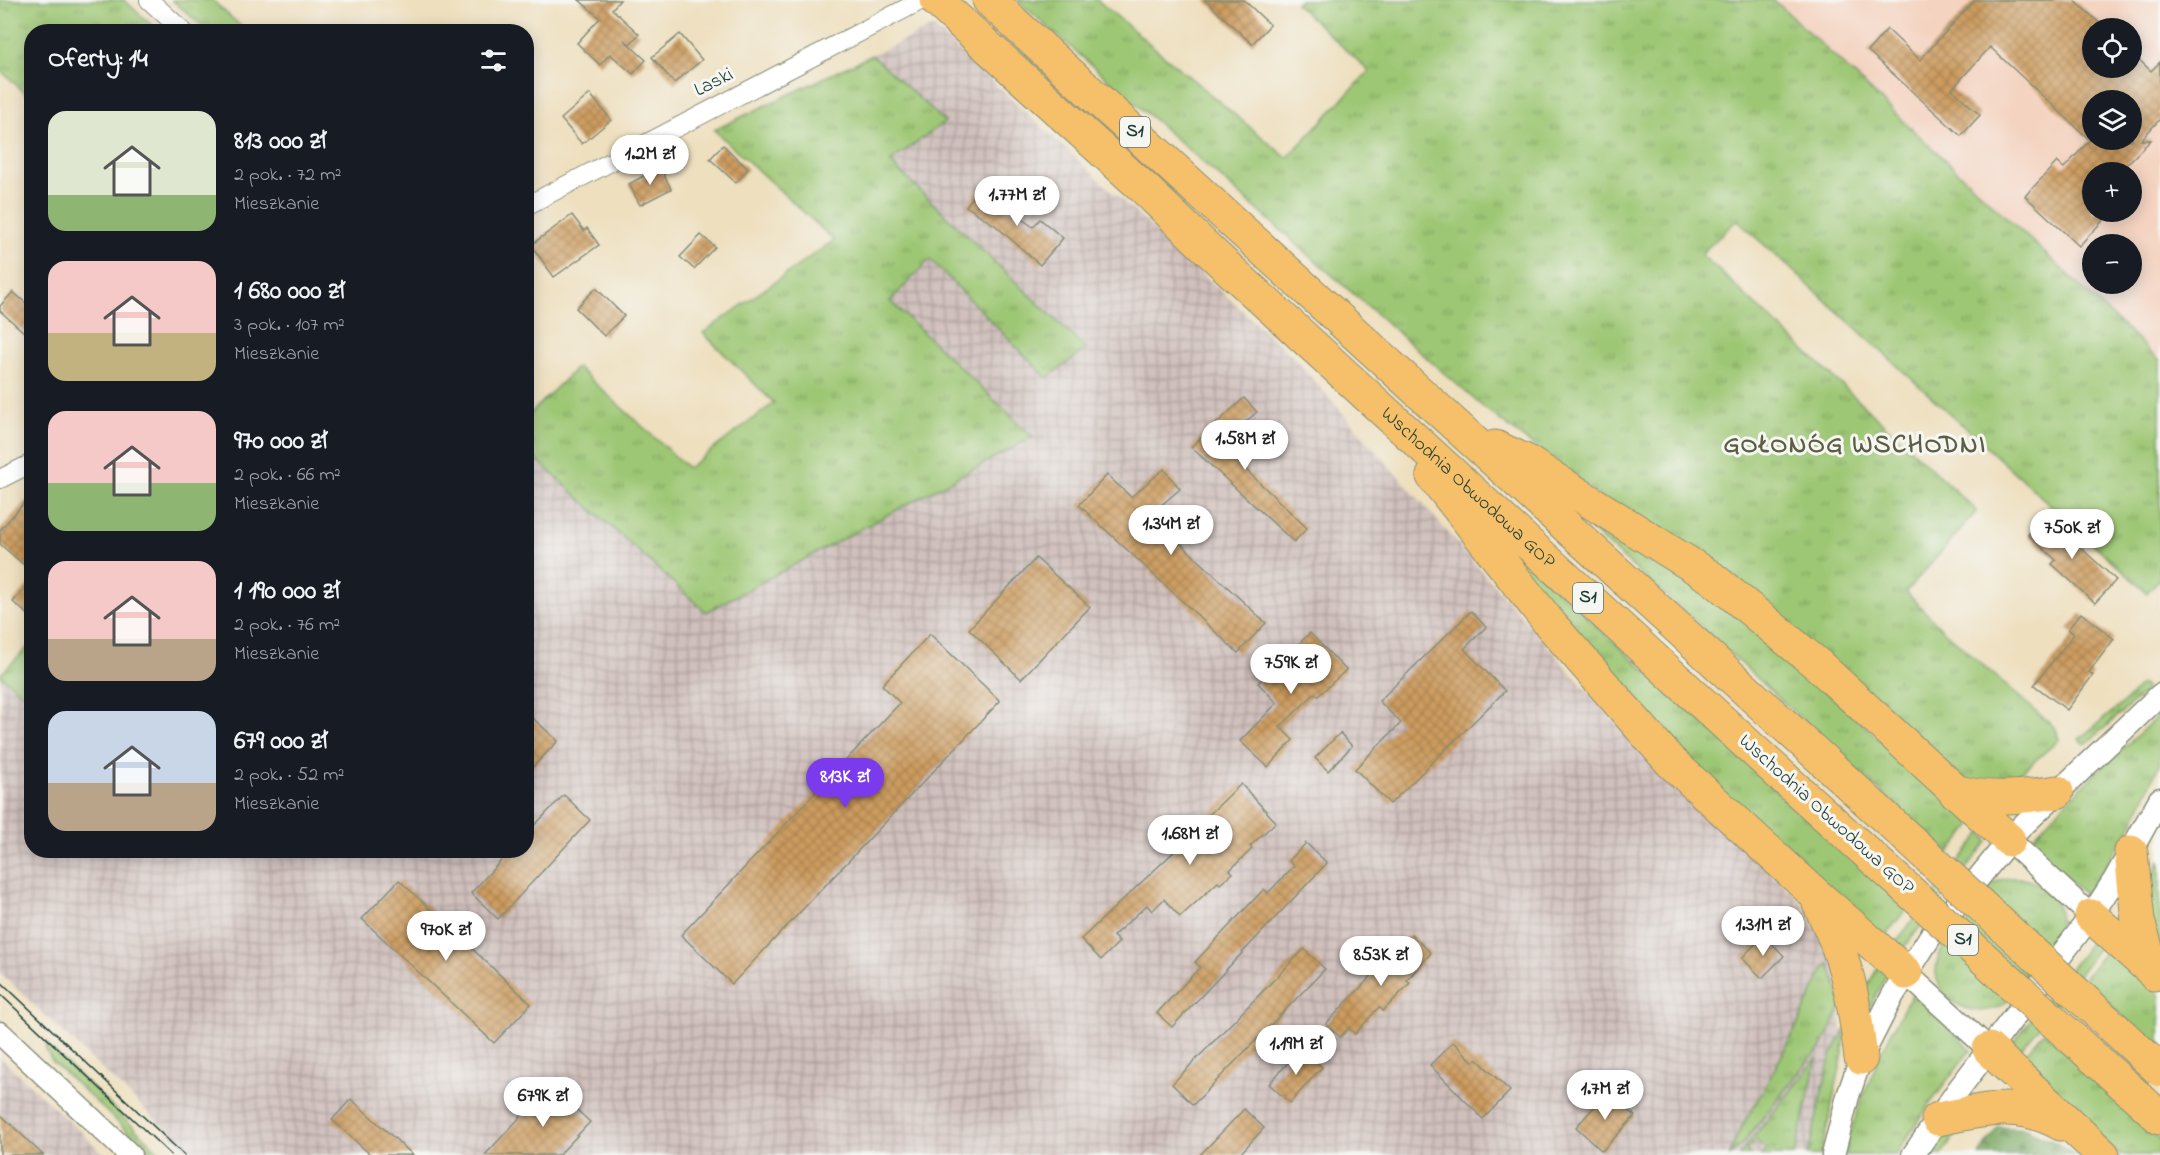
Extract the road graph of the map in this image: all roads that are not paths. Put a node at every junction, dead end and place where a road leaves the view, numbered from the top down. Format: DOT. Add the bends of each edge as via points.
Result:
graph roads {
  1 [pos="149,0"];
  2 [pos="922,0"];
  3 [pos="936,0"];
  4 [pos="989,0"];
  5 [pos="175,24"];
  6 [pos="534,202"];
  7 [pos="1393,418"];
  8 [pos="1463,433"];
  9 [pos="24,467"];
  10 [pos="0,479"];
  11 [pos="2160,695"];
  12 [pos="1954,791"];
  13 [pos="2057,792"];
  14 [pos="2160,799"];
  15 [pos="2009,840"];
  16 [pos="2131,852"];
  17 [pos="1813,892"];
  18 [pos="2091,916"];
  19 [pos="1906,973"];
  20 [pos="2157,976"];
  21 [pos="0,1033"];
  22 [pos="1989,1049"];
  23 [pos="1862,1058"];
  24 [pos="2160,1070"];
  25 [pos="2151,1110"];
  26 [pos="1938,1119"];
  27 [pos="2093,1145"];
  28 [pos="130,1155"];
  29 [pos="1833,1155"];
  30 [pos="1913,1155"];
  1 -- 5 [label="street"];
  2 -- 6 [label="street, Laski"];
  3 -- 7 [label="highway, Wschodnia Obwodowa GOP / S1"];
  4 -- 8 [label="highway, Wschodnia Obwodowa GOP / S1"];
  7 -- 17 [label="highway" via="1445,493 1619,705 1670,761"];
  7 -- 25 [label="highway, Wschodnia Obwodowa GOP / S1, bridge"];
  8 -- 12 [label="highway" via="1524,460 1712,578 1817,664"];
  8 -- 24 [label="highway, Wschodnia Obwodowa GOP / S1, bridge"];
  9 -- 10 [label="street"];
  11 -- 13 [label="street"];
  12 -- 13 [label="highway" via="1988,798"];
  12 -- 15 [label="highway"];
  13 -- 15 [label="street"];
  14 -- 16 [label="street"];
  15 -- 18 [label="street"];
  15 -- 19 [label="street" via="1954,906"];
  16 -- 18 [label="street"];
  16 -- 20 [label="highway" via="2138,921"];
  17 -- 19 [label="highway"];
  17 -- 23 [label="highway" via="1848,971"];
  18 -- 20 [label="highway"];
  18 -- 22 [label="street"];
  19 -- 22 [label="street"];
  19 -- 23 [label="street"];
  21 -- 28 [label="street"];
  22 -- 26 [label="street"];
  22 -- 27 [label="highway"];
  23 -- 29 [label="street"];
  26 -- 27 [label="highway" via="2014,1108 2040,1114"];
  26 -- 30 [label="street"];
}
